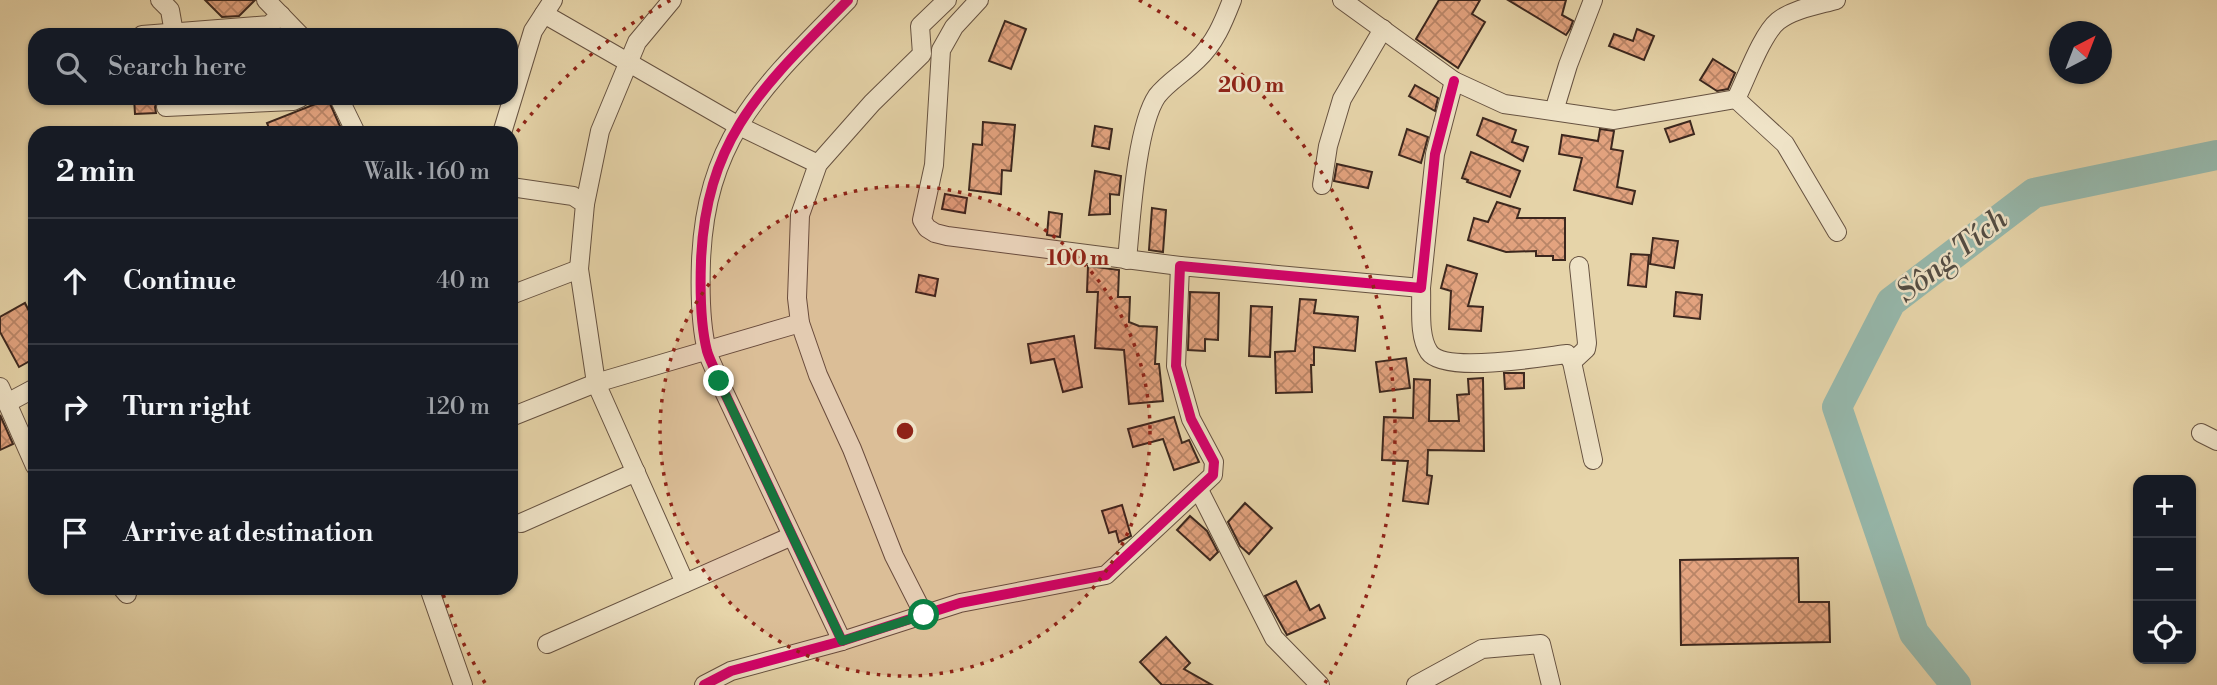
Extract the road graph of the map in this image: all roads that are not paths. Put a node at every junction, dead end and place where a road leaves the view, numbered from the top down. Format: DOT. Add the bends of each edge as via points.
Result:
graph roads {
  1 [pos="160,0"];
  2 [pos="266,0"];
  3 [pos="672,0"];
  4 [pos="848,0"];
  5 [pos="947,0"];
  6 [pos="979,0"];
  7 [pos="1232,0"];
  8 [pos="1342,0"];
  9 [pos="1593,0"];
  10 [pos="1836,0"];
  11 [pos="548,7"];
  12 [pos="281,15"];
  13 [pos="173,28"];
  14 [pos="233,28"];
  15 [pos="293,28"];
  16 [pos="1383,29"];
  17 [pos="628,63"];
  18 [pos="518,80"];
  19 [pos="1454,81"];
  20 [pos="1735,99"];
  21 [pos="217,105"];
  22 [pos="342,105"];
  23 [pos="511,105"];
  24 [pos="166,107"];
  25 [pos="1554,111"];
  26 [pos="737,125"];
  27 [pos="352,126"];
  28 [pos="504,126"];
  29 [pos="818,164"];
  30 [pos="1322,185"];
  31 [pos="518,188"];
  32 [pos="585,204"];
  33 [pos="1837,232"];
  34 [pos="1127,260"];
  35 [pos="1180,266"];
  36 [pos="1579,266"];
  37 [pos="579,269"];
  38 [pos="1421,288"];
  39 [pos="518,292"];
  40 [pos="800,323"];
  41 [pos="708,351"];
  42 [pos="1573,362"];
  43 [pos="596,383"];
  44 [pos="28,390"];
  45 [pos="4,395"];
  46 [pos="518,414"];
  47 [pos="2200,433"];
  48 [pos="2217,441"];
  49 [pos="28,450"];
  50 [pos="1592,460"];
  51 [pos="636,472"];
  52 [pos="1199,490"];
  53 [pos="521,523"];
  54 [pos="792,536"];
  55 [pos="685,583"];
  56 [pos="431,595"];
  57 [pos="924,615"];
  58 [pos="842,641"];
  59 [pos="547,644"];
  60 [pos="463,685"];
  61 [pos="704,685"];
  62 [pos="1320,685"];
  63 [pos="1416,685"];
  64 [pos="1551,685"];
  1 -- 13 [label="street" via="170,10"];
  2 -- 12 [label="street"];
  3 -- 17 [label="street" via="636,42"];
  4 -- 26 [label="street" via="771,79"];
  5 -- 29 [label="street" via="920,26 922,54"];
  6 -- 34 [label="street" via="954,27 941,50 934,165 922,220 927,228 947,236"];
  7 -- 34 [label="street" via="1211,45 1156,98 1146,119"];
  8 -- 16 [label="street"];
  9 -- 25 [label="street"];
  10 -- 20 [label="street" via="1780,19"];
  11 -- 17 [label="street"];
  11 -- 18 [label="street" via="533,31"];
  12 -- 14 [label="street" via="269,25"];
  12 -- 15 [label="street"];
  16 -- 19 [label="street"];
  16 -- 30 [label="street" via="1342,99"];
  17 -- 26 [label="street"];
  17 -- 32 [label="street" via="600,131"];
  19 -- 25 [label="street" via="1504,104"];
  19 -- 38 [label="street" via="1435,153"];
  20 -- 25 [label="street" via="1614,120"];
  20 -- 33 [label="street" via="1785,144"];
  21 -- 24 [label="street"];
  22 -- 27 [label="street"];
  23 -- 28 [label="street"];
  26 -- 29 [label="street"];
  26 -- 41 [label="street" via="715,173 702,226 700,290"];
  29 -- 40 [label="street" via="800,215"];
  31 -- 32 [label="street" via="573,196"];
  32 -- 37 [label="street"];
  34 -- 35 [label="street"];
  35 -- 38 [label="street"];
  35 -- 52 [label="street" via="1176,366 1191,419 1214,462 1213,475"];
  36 -- 42 [label="street" via="1587,343"];
  37 -- 39 [label="street"];
  37 -- 43 [label="street"];
  38 -- 42 [label="street" via="1425,345 1438,359 1488,362 1567,354"];
  40 -- 41 [label="street"];
  40 -- 57 [label="street" via="894,555"];
  41 -- 43 [label="street"];
  41 -- 54 [label="street"];
  42 -- 50 [label="street"];
  43 -- 46 [label="street"];
  43 -- 51 [label="street"];
  44 -- 45 [label="street"];
  45 -- 49 [label="street"];
  47 -- 48 [label="street"];
  51 -- 53 [label="street"];
  51 -- 55 [label="street"];
  52 -- 57 [label="street" via="1106,575 960,603"];
  52 -- 62 [label="street" via="1274,638"];
  54 -- 55 [label="street"];
  54 -- 58 [label="street"];
  55 -- 59 [label="street"];
  56 -- 60 [label="street"];
  57 -- 58 [label="street"];
  58 -- 61 [label="street" via="731,671"];
  63 -- 64 [label="street" via="1482,649 1541,644"];
}
